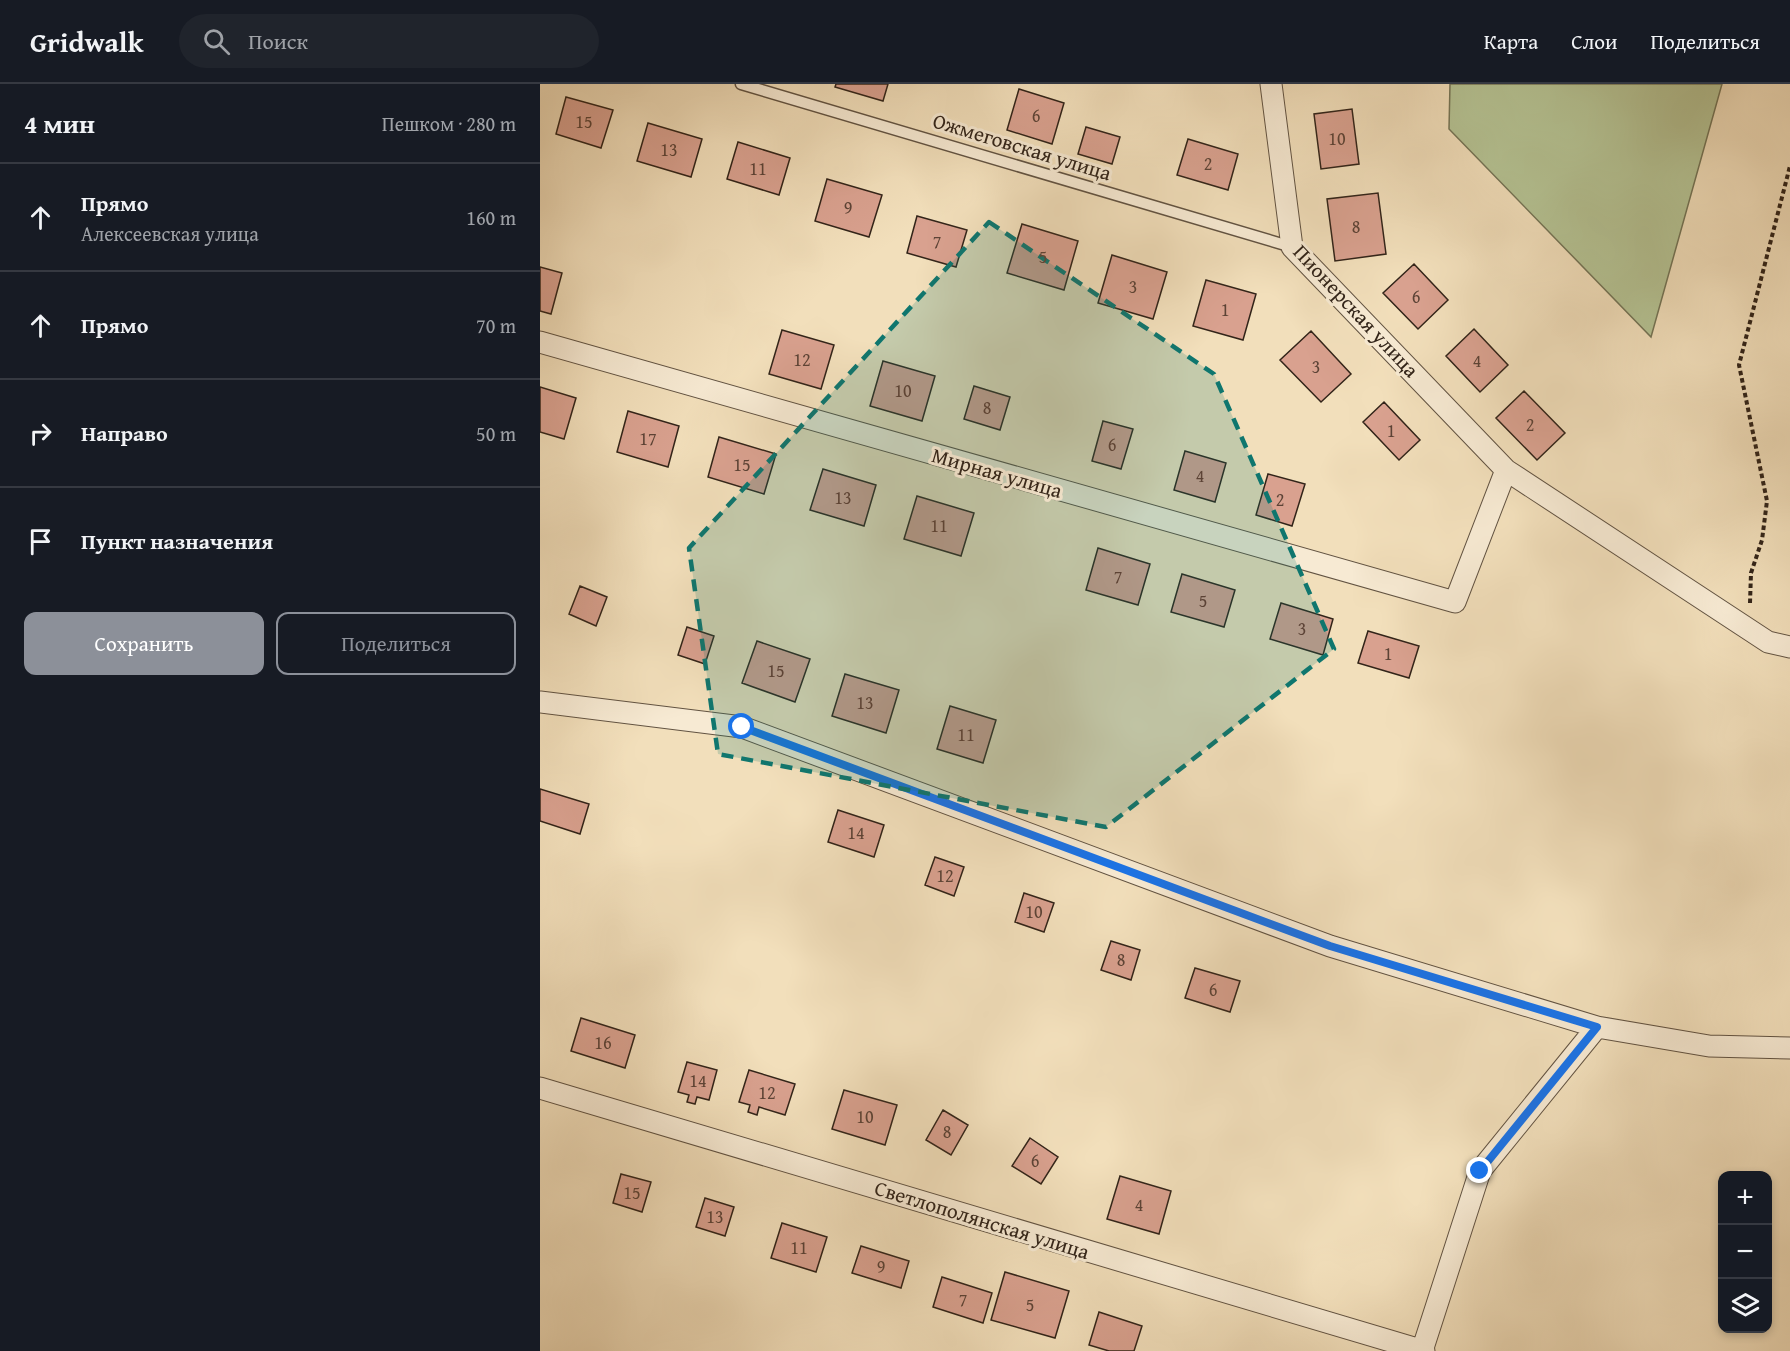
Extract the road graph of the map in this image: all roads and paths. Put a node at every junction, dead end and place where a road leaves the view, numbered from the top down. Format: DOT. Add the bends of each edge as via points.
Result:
graph roads {
  1 [pos="741,84"];
  2 [pos="1271,84"];
  3 [pos="1790,166"];
  4 [pos="1292,247"];
  5 [pos="540,342"];
  6 [pos="1506,470"];
  7 [pos="1768,642"];
  8 [pos="1790,647"];
  9 [pos="540,702"];
  10 [pos="1597,1027"];
  11 [pos="1790,1048"];
  12 [pos="540,1088"];
  13 [pos="1423,1351"];
  1 -- 4 [label="lane, Ожмеговская улица"];
  2 -- 4 [label="street, Пионерская улица"];
  3 -- 7 [label="path" via="1738,365 1767,501 1749,595 1752,614"];
  4 -- 6 [label="street, Пионерская улица"];
  5 -- 6 [label="street, Мирная улица" via="1455,602"];
  6 -- 7 [label="street, Пионерская улица"];
  7 -- 8 [label="street"];
  9 -- 10 [label="street" via="742,727 1330,946"];
  10 -- 11 [label="street" via="1709,1046"];
  10 -- 13 [label="street" via="1480,1171"];
  12 -- 13 [label="street, Светлополянская улица"];
}
